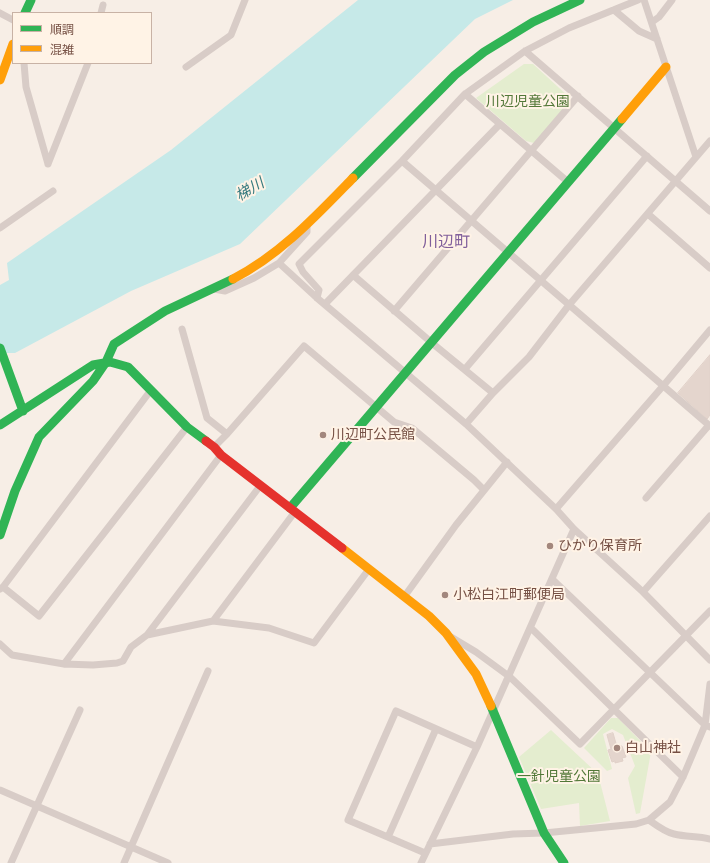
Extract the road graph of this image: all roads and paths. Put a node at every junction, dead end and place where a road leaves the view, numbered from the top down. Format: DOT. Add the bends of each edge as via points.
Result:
graph roads {
  1 [pos="31,0"];
  2 [pos="245,0"];
  3 [pos="580,0"];
  4 [pos="638,0"];
  5 [pos="644,0"];
  6 [pos="672,0"];
  7 [pos="103,5"];
  8 [pos="614,10"];
  9 [pos="25,12"];
  10 [pos="101,12"];
  11 [pos="0,13"];
  12 [pos="12,19"];
  13 [pos="652,22"];
  14 [pos="658,39"];
  15 [pos="12,47"];
  16 [pos="525,51"];
  17 [pos="24,64"];
  18 [pos="88,64"];
  19 [pos="186,67"];
  20 [pos="666,67"];
  21 [pos="0,77"];
  22 [pos="466,94"];
  23 [pos="578,96"];
  24 [pos="500,124"];
  25 [pos="615,127"];
  26 [pos="710,141"];
  27 [pos="532,150"];
  28 [pos="647,156"];
  29 [pos="696,157"];
  30 [pos="402,161"];
  31 [pos="676,180"];
  32 [pos="568,182"];
  33 [pos="436,190"];
  34 [pos="53,191"];
  35 [pos="710,211"];
  36 [pos="648,214"];
  37 [pos="472,221"];
  38 [pos="307,225"];
  39 [pos="0,228"];
  40 [pos="508,252"];
  41 [pos="279,263"];
  42 [pos="710,268"];
  43 [pos="353,275"];
  44 [pos="540,280"];
  45 [pos="214,289"];
  46 [pos="317,298"];
  47 [pos="325,304"];
  48 [pos="569,305"];
  49 [pos="394,311"];
  50 [pos="182,329"];
  51 [pos="710,330"];
  52 [pos="432,343"];
  53 [pos="0,348"];
  54 [pos="106,362"];
  55 [pos="465,369"];
  56 [pos="406,373"];
  57 [pos="663,386"];
  58 [pos="151,390"];
  59 [pos="493,393"];
  60 [pos="376,407"];
  61 [pos="23,410"];
  62 [pos="466,424"];
  63 [pos="0,425"];
  64 [pos="710,426"];
  65 [pos="187,427"];
  66 [pos="228,434"];
  67 [pos="214,447"];
  68 [pos="220,455"];
  69 [pos="507,462"];
  70 [pos="260,486"];
  71 [pos="484,490"];
  72 [pos="646,498"];
  73 [pos="556,509"];
  74 [pos="292,510"];
  75 [pos="710,516"];
  76 [pos="574,529"];
  77 [pos="0,535"];
  78 [pos="370,569"];
  79 [pos="552,579"];
  80 [pos="2,588"];
  81 [pos="643,592"];
  82 [pos="404,597"];
  83 [pos="710,611"];
  84 [pos="213,621"];
  85 [pos="531,628"];
  86 [pos="446,634"];
  87 [pos="147,635"];
  88 [pos="686,635"];
  89 [pos="0,644"];
  90 [pos="710,660"];
  91 [pos="64,664"];
  92 [pos="208,671"];
  93 [pos="650,672"];
  94 [pos="510,677"];
  95 [pos="710,684"];
  96 [pos="614,709"];
  97 [pos="80,710"];
  98 [pos="494,712"];
  99 [pos="707,726"];
  100 [pos="436,729"];
  101 [pos="477,747"];
  102 [pos="683,776"];
  103 [pos="0,790"];
  104 [pos="36,806"];
  105 [pos="648,820"];
  106 [pos="544,833"];
  107 [pos="388,837"];
  108 [pos="710,839"];
  109 [pos="430,844"];
  110 [pos="131,847"];
  111 [pos="425,853"];
  112 [pos="11,863"];
  113 [pos="124,863"];
  114 [pos="168,863"];
  115 [pos="421,863"];
  116 [pos="564,863"];
  1 -- 9 [label="street"];
  2 -- 19 [label="street" via="230,35"];
  3 -- 38 [label="street" via="513,34 484,52 455,75"];
  4 -- 8 [label="street"];
  5 -- 13 [label="street"];
  6 -- 13 [label="street"];
  7 -- 10 [label="street"];
  8 -- 14 [label="street" via="639,31"];
  8 -- 16 [label="street" via="569,28"];
  11 -- 12 [label="street"];
  13 -- 14 [label="street"];
  14 -- 20 [label="street"];
  15 -- 21 [label="street"];
  16 -- 22 [label="street"];
  16 -- 23 [label="street"];
  17 -- 18 [label="street" via="26,87 48,164"];
  20 -- 25 [label="street"];
  20 -- 29 [label="street"];
  22 -- 24 [label="street"];
  22 -- 30 [label="street"];
  23 -- 25 [label="street"];
  23 -- 27 [label="street"];
  24 -- 27 [label="street"];
  24 -- 33 [label="street"];
  25 -- 28 [label="street"];
  25 -- 32 [label="street"];
  26 -- 29 [label="street"];
  27 -- 32 [label="street"];
  27 -- 37 [label="street"];
  28 -- 31 [label="street"];
  28 -- 44 [label="street"];
  29 -- 31 [label="street"];
  30 -- 33 [label="street"];
  30 -- 46 [label="street" via="299,264 319,290"];
  31 -- 35 [label="street"];
  31 -- 36 [label="street"];
  32 -- 40 [label="street"];
  33 -- 37 [label="street"];
  33 -- 43 [label="street"];
  34 -- 39 [label="street"];
  36 -- 42 [label="street"];
  36 -- 48 [label="street"];
  37 -- 40 [label="street"];
  37 -- 49 [label="street"];
  38 -- 41 [label="street" via="307,232"];
  38 -- 45 [label="street" via="270,256"];
  40 -- 44 [label="street"];
  40 -- 52 [label="street"];
  41 -- 45 [label="street" via="225,291"];
  41 -- 46 [label="street"];
  43 -- 47 [label="street"];
  43 -- 49 [label="street"];
  44 -- 48 [label="street"];
  44 -- 55 [label="street"];
  45 -- 54 [label="street" via="165,311 114,344"];
  46 -- 47 [label="street"];
  47 -- 56 [label="street"];
  48 -- 57 [label="street"];
  48 -- 59 [label="street" via="529,357"];
  49 -- 52 [label="street"];
  50 -- 66 [label="street" via="207,418"];
  51 -- 57 [label="street"];
  52 -- 55 [label="street"];
  52 -- 56 [label="street"];
  53 -- 61 [label="street"];
  54 -- 58 [label="street" via="116,362 128,367"];
  54 -- 61 [label="street" via="93,365"];
  54 -- 77 [label="street" via="93,381 39,437 15,491"];
  55 -- 59 [label="street"];
  56 -- 60 [label="street"];
  56 -- 62 [label="street"];
  57 -- 64 [label="street"];
  57 -- 73 [label="street"];
  58 -- 65 [label="street"];
  58 -- 80 [label="street"];
  59 -- 62 [label="street"];
  60 -- 66 [label="street" via="304,346"];
  60 -- 71 [label="street" via="394,422 412,428"];
  60 -- 74 [label="street"];
  61 -- 63 [label="street"];
  62 -- 69 [label="street"];
  64 -- 72 [label="street"];
  65 -- 67 [label="street"];
  65 -- 80 [label="street" via="39,616"];
  66 -- 67 [label="street"];
  67 -- 68 [label="street"];
  68 -- 70 [label="street"];
  68 -- 91 [label="street"];
  69 -- 71 [label="street"];
  69 -- 73 [label="street"];
  70 -- 74 [label="street"];
  70 -- 87 [label="street"];
  71 -- 82 [label="street"];
  73 -- 76 [label="street"];
  74 -- 78 [label="street"];
  74 -- 84 [label="street"];
  75 -- 81 [label="street"];
  76 -- 79 [label="street"];
  76 -- 81 [label="street"];
  78 -- 82 [label="street"];
  78 -- 84 [label="street" via="314,643 269,628"];
  79 -- 85 [label="street"];
  79 -- 93 [label="street"];
  81 -- 88 [label="street"];
  82 -- 86 [label="street" via="429,616"];
  83 -- 88 [label="street"];
  84 -- 87 [label="street"];
  85 -- 94 [label="street"];
  85 -- 96 [label="street"];
  86 -- 94 [label="street"];
  86 -- 98 [label="street" via="476,674"];
  87 -- 91 [label="street" via="131,647 123,661 94,665"];
  88 -- 90 [label="street"];
  88 -- 93 [label="street"];
  89 -- 91 [label="street" via="12,655"];
  92 -- 110 [label="street"];
  93 -- 96 [label="street"];
  93 -- 99 [label="street"];
  94 -- 96 [label="street" via="580,744"];
  94 -- 98 [label="street"];
  95 -- 99 [label="street"];
  96 -- 102 [label="street"];
  97 -- 104 [label="street"];
  98 -- 101 [label="street"];
  98 -- 106 [label="street"];
  99 -- 102 [label="street"];
  100 -- 101 [label="street"];
  100 -- 107 [label="street"];
  100 -- 107 [label="street" via="396,711 370,769 348,820"];
  101 -- 109 [label="street"];
  102 -- 105 [label="street" via="670,802"];
  103 -- 104 [label="street"];
  104 -- 110 [label="street"];
  104 -- 112 [label="street"];
  105 -- 106 [label="street" via="636,824"];
  105 -- 108 [label="street" via="673,834"];
  106 -- 109 [label="street"];
  106 -- 116 [label="street"];
  107 -- 111 [label="street"];
  109 -- 111 [label="street"];
  110 -- 113 [label="street"];
  110 -- 114 [label="street"];
  111 -- 115 [label="street"];
}
